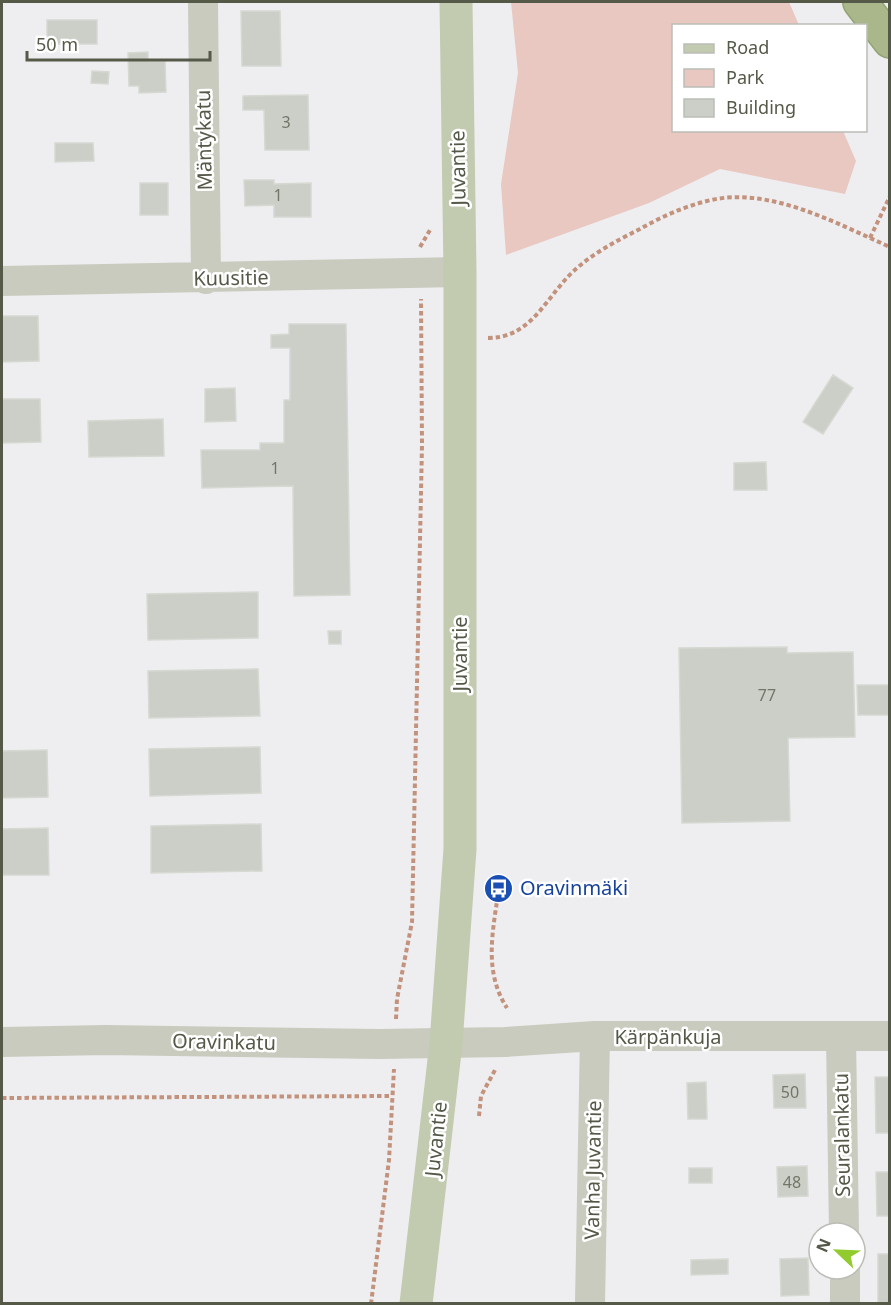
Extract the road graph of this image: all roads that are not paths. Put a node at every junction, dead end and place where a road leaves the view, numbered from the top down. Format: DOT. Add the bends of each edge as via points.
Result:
graph roads {
  1 [pos="203,2"];
  2 [pos="456,2"];
  3 [pos="860,2"];
  4 [pos="890,41"];
  5 [pos="460,272"];
  6 [pos="206,279"];
  7 [pos="2,281"];
  8 [pos="595,1036"];
  9 [pos="890,1036"];
  10 [pos="841,1037"];
  11 [pos="2,1042"];
  12 [pos="446,1043"];
  13 [pos="844,1221"];
  14 [pos="845,1281"];
  15 [pos="416,1304"];
  16 [pos="591,1304"];
  17 [pos="845,1304"];
  1 -- 6 [label="street, Mäntykatu"];
  2 -- 5 [label="main road, Juvantie"];
  3 -- 4 [label="highway"];
  5 -- 6 [label="street, Kuusitie"];
  5 -- 12 [label="main road, Juvantie" via="460,849"];
  6 -- 7 [label="street, Kuusitie"];
  8 -- 10 [label="street, Kärpänkuja"];
  8 -- 12 [label="street, Kärpänkuja"];
  8 -- 16 [label="street, Vanha Juvantie"];
  9 -- 10 [label="street, Kärpänkuja"];
  10 -- 13 [label="street, Seuralankatu"];
  11 -- 12 [label="street, Oravinkatu"];
  12 -- 15 [label="main road, Juvantie"];
  14 -- 17 [label="street"];
}
